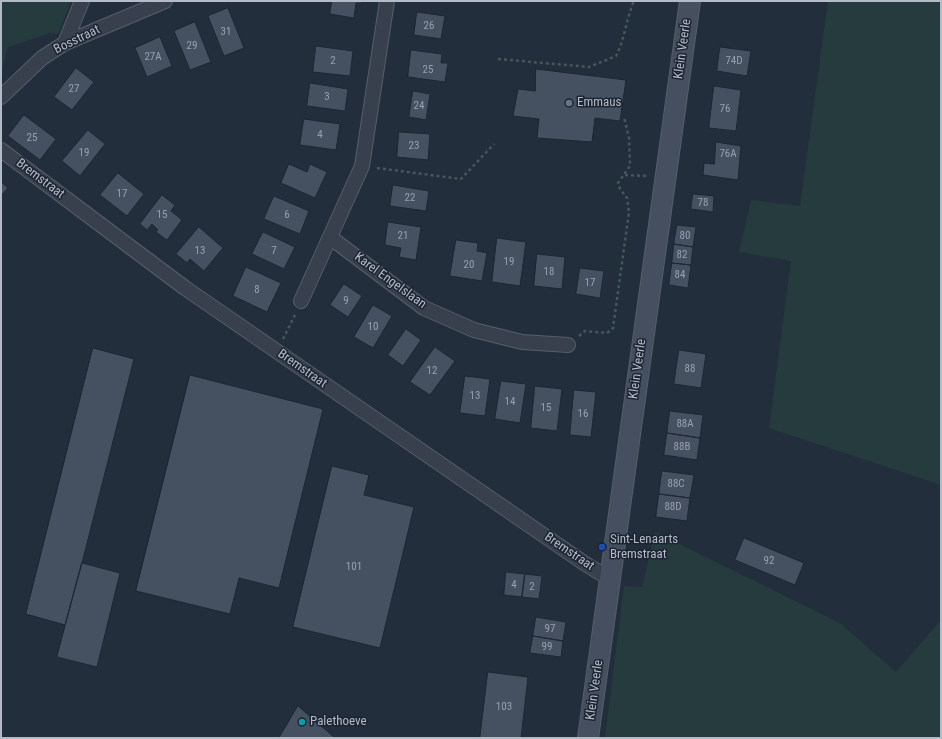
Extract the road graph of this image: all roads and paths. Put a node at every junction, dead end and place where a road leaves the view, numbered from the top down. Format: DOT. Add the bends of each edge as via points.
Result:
graph roads {
  1 [pos="82,1"];
  2 [pos="165,1"];
  3 [pos="387,1"];
  4 [pos="634,1"];
  5 [pos="690,1"];
  6 [pos="65,43"];
  7 [pos="498,59"];
  8 [pos="1,97"];
  9 [pos="624,118"];
  10 [pos="494,144"];
  11 [pos="1,150"];
  12 [pos="362,166"];
  13 [pos="625,175"];
  14 [pos="665,177"];
  15 [pos="331,238"];
  16 [pos="301,301"];
  17 [pos="568,345"];
  18 [pos="277,352"];
  19 [pos="610,579"];
  20 [pos="588,738"];
  1 -- 6 [label="street"];
  2 -- 6 [label="street, Bosstraat"];
  3 -- 12 [label="street"];
  4 -- 7 [label="path" via="616,56 589,67"];
  5 -- 14 [label="main road, Klein Veerle"];
  6 -- 8 [label="street, Bosstraat" via="42,58"];
  9 -- 13 [label="path" via="630,138 630,166"];
  10 -- 12 [label="path" via="461,179"];
  11 -- 18 [label="street, Bremstraat" via="185,288"];
  12 -- 15 [label="street"];
  13 -- 14 [label="path"];
  13 -- 17 [label="path" via="618,183 627,198 629,212 613,328 607,333 585,331"];
  14 -- 19 [label="main road, Klein Veerle"];
  15 -- 16 [label="street"];
  15 -- 17 [label="street, Karel Engelslaan" via="432,312 481,332 522,342"];
  16 -- 18 [label="path"];
  18 -- 19 [label="street, Bremstraat"];
  19 -- 20 [label="main road, Klein Veerle"];
}
